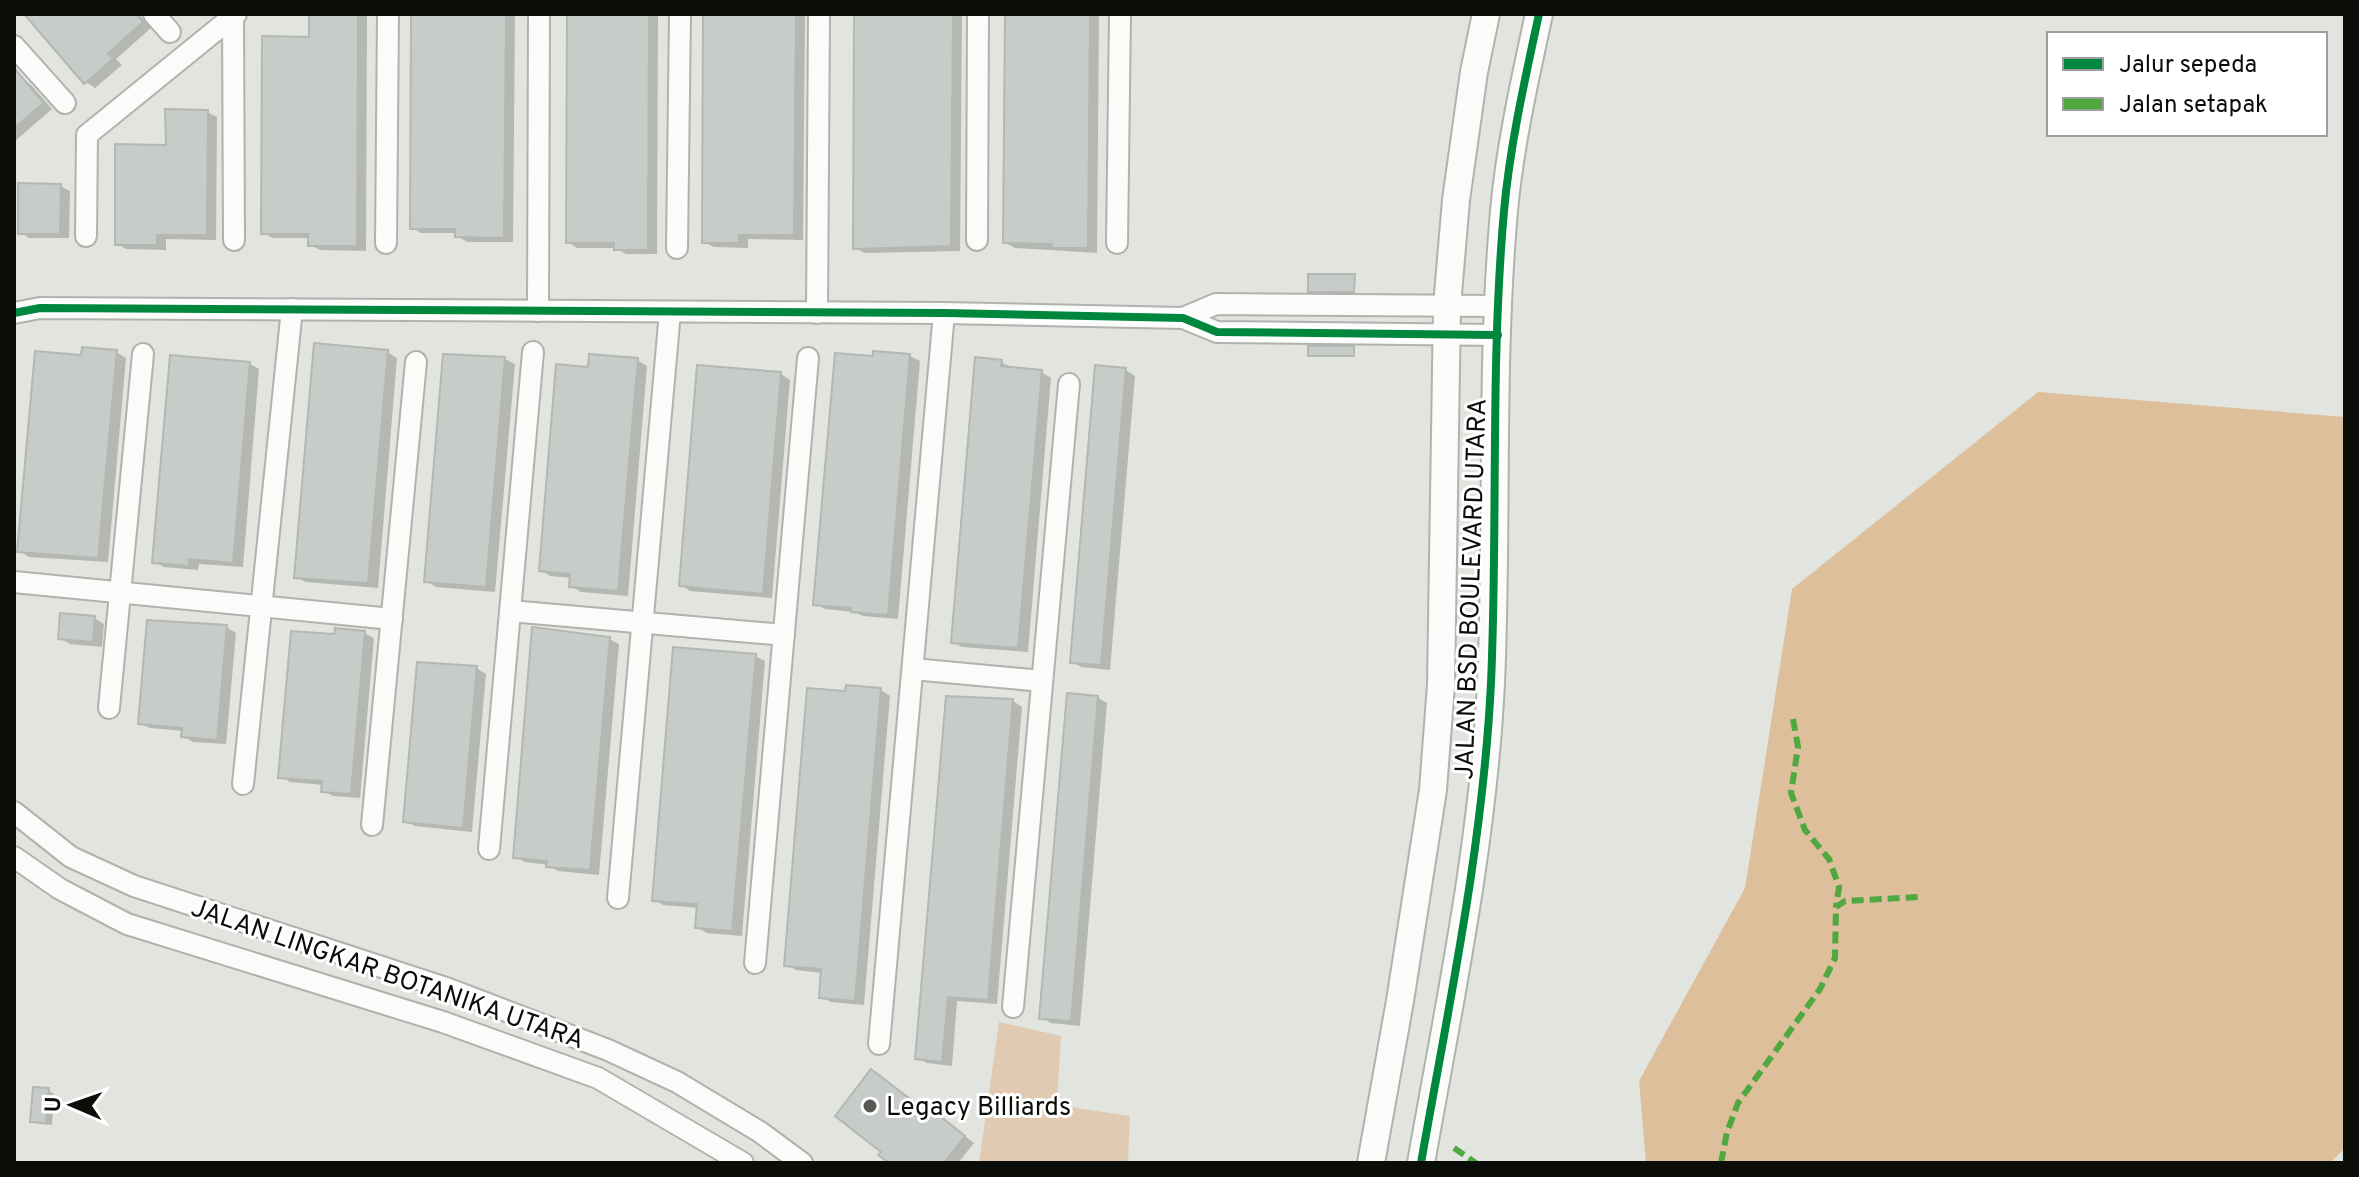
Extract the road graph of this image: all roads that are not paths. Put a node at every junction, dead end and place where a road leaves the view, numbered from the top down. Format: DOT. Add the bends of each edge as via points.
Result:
graph roads {
  1 [pos="154,14"];
  2 [pos="388,14"];
  3 [pos="539,14"];
  4 [pos="680,14"];
  5 [pos="819,14"];
  6 [pos="978,14"];
  7 [pos="1120,14"];
  8 [pos="1486,14"];
  9 [pos="1539,14"];
  10 [pos="234,15"];
  11 [pos="170,32"];
  12 [pos="17,56"];
  13 [pos="65,103"];
  14 [pos="86,236"];
  15 [pos="234,240"];
  16 [pos="977,240"];
  17 [pos="386,243"];
  18 [pos="1117,243"];
  19 [pos="677,248"];
  20 [pos="1272,305"];
  21 [pos="1447,306"];
  22 [pos="1498,306"];
  23 [pos="292,309"];
  24 [pos="538,311"];
  25 [pos="670,312"];
  26 [pos="14,313"];
  27 [pos="817,313"];
  28 [pos="944,313"];
  29 [pos="1183,318"];
  30 [pos="1272,333"];
  31 [pos="1447,335"];
  32 [pos="1498,335"];
  33 [pos="533,352"];
  34 [pos="143,354"];
  35 [pos="808,358"];
  36 [pos="416,362"];
  37 [pos="1069,384"];
  38 [pos="14,582"];
  39 [pos="120,591"];
  40 [pos="260,605"];
  41 [pos="510,611"];
  42 [pos="392,619"];
  43 [pos="643,622"];
  44 [pos="784,635"];
  45 [pos="913,669"];
  46 [pos="1042,681"];
  47 [pos="109,708"];
  48 [pos="243,784"];
  49 [pos="14,812"];
  50 [pos="372,825"];
  51 [pos="489,849"];
  52 [pos="14,857"];
  53 [pos="618,898"];
  54 [pos="755,963"];
  55 [pos="1013,1007"];
  56 [pos="503,1009"];
  57 [pos="493,1039"];
  58 [pos="879,1044"];
  59 [pos="743,1163"];
  60 [pos="802,1163"];
  61 [pos="1371,1163"];
  62 [pos="1421,1163"];
  1 -- 11 [label="street"];
  2 -- 17 [label="street"];
  3 -- 24 [label="street"];
  4 -- 19 [label="street"];
  5 -- 27 [label="street"];
  6 -- 16 [label="street"];
  7 -- 18 [label="street"];
  8 -- 21 [label="main road, JALAN BSD BOULEVARD UTARA" via="1456,200"];
  9 -- 22 [label="main road, JALAN BSD BOULEVARD UTARA" via="1504,209"];
  10 -- 14 [label="street" via="87,135"];
  10 -- 15 [label="street"];
  12 -- 13 [label="street"];
  20 -- 21 [label="street"];
  20 -- 29 [label="street" via="1216,304"];
  20 -- 30 [label="street"];
  21 -- 22 [label="street"];
  21 -- 31 [label="main road, JALAN BSD BOULEVARD UTARA"];
  22 -- 32 [label="main road, JALAN BSD BOULEVARD UTARA"];
  23 -- 24 [label="street"];
  23 -- 26 [label="street" via="40,308"];
  23 -- 40 [label="street"];
  24 -- 25 [label="street"];
  25 -- 27 [label="street"];
  25 -- 43 [label="street"];
  27 -- 28 [label="street"];
  28 -- 29 [label="street"];
  28 -- 45 [label="street"];
  29 -- 30 [label="street" via="1217,332"];
  30 -- 31 [label="street"];
  31 -- 32 [label="street"];
  31 -- 61 [label="main road, JALAN BSD BOULEVARD UTARA" via="1441,685 1433,790"];
  32 -- 62 [label="main road, JALAN BSD BOULEVARD UTARA" via="1491,682 1482,803"];
  33 -- 41 [label="street"];
  34 -- 39 [label="street"];
  35 -- 44 [label="street"];
  36 -- 42 [label="street"];
  37 -- 46 [label="street"];
  38 -- 39 [label="street"];
  39 -- 40 [label="street"];
  39 -- 47 [label="street"];
  40 -- 42 [label="street"];
  40 -- 48 [label="street"];
  41 -- 43 [label="street"];
  41 -- 51 [label="street"];
  42 -- 50 [label="street"];
  43 -- 44 [label="street"];
  43 -- 53 [label="street"];
  44 -- 54 [label="street"];
  45 -- 46 [label="street"];
  45 -- 58 [label="street"];
  46 -- 55 [label="street"];
  49 -- 56 [label="street, JALAN LINGKAR BOTANIKA UTARA" via="71,857 134,886"];
  52 -- 57 [label="street, JALAN LINGKAR BOTANIKA UTARA" via="60,889 127,924"];
  56 -- 57 [label="street"];
  56 -- 60 [label="street, JALAN LINGKAR BOTANIKA UTARA" via="677,1082"];
  57 -- 59 [label="street, JALAN LINGKAR BOTANIKA UTARA" via="598,1078"];
}
